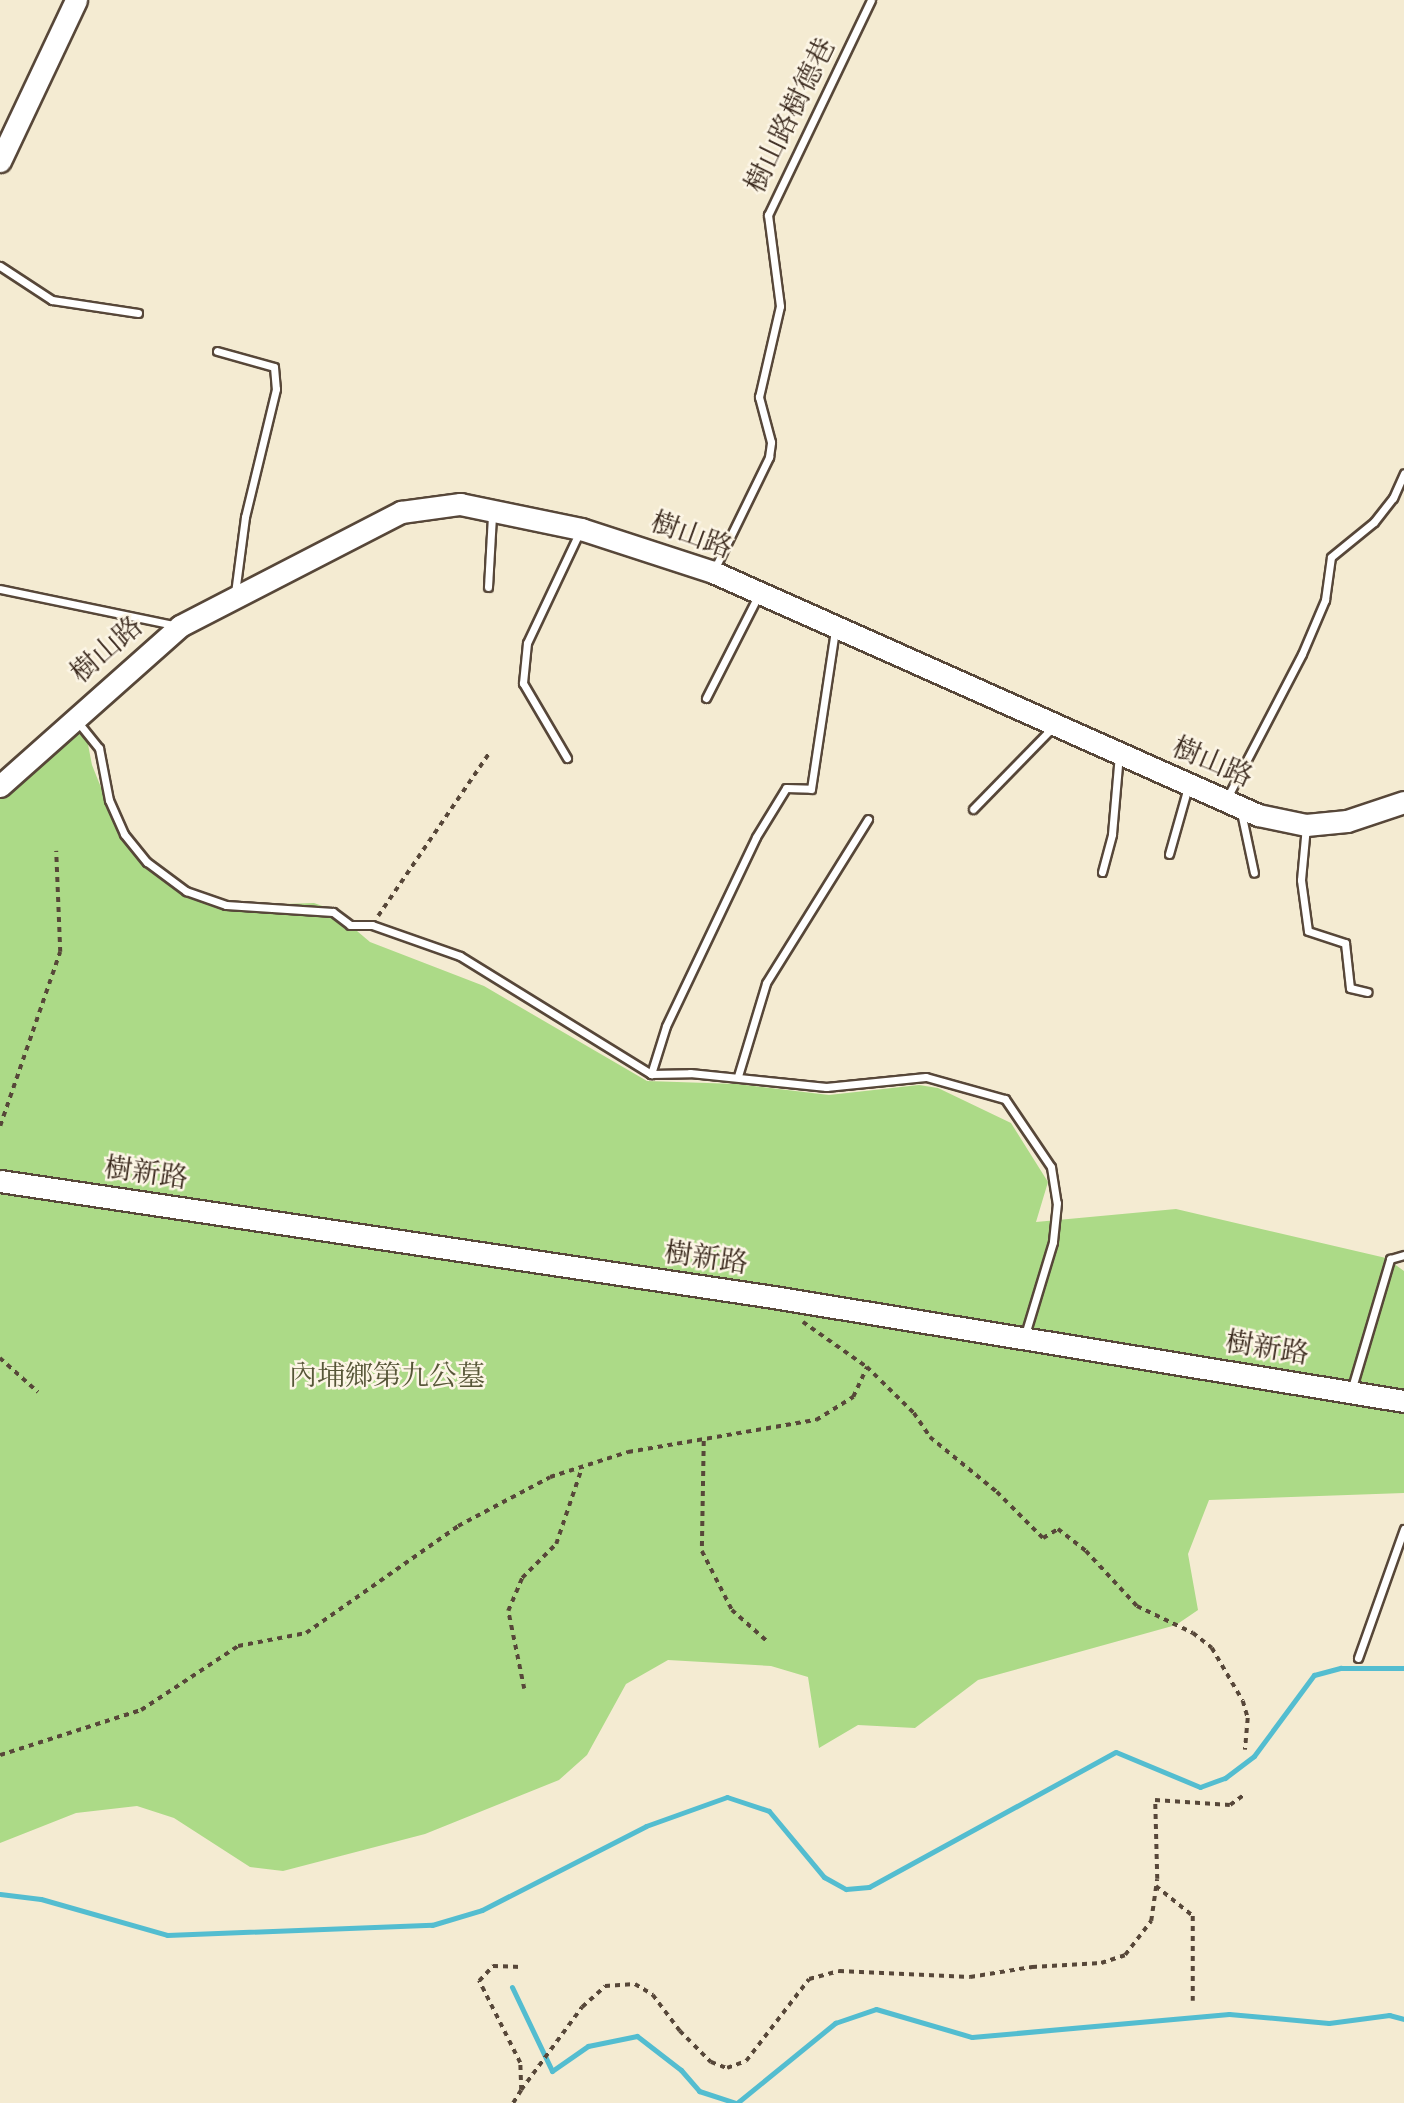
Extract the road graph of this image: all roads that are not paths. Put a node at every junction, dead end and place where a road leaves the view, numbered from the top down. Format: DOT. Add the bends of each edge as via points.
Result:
graph roads {
  1 [pos="76,0"];
  2 [pos="871,0"];
  3 [pos="0,161"];
  4 [pos="0,267"];
  5 [pos="138,313"];
  6 [pos="217,351"];
  7 [pos="1404,473"];
  8 [pos="492,507"];
  9 [pos="581,529"];
  10 [pos="713,572"];
  11 [pos="488,587"];
  12 [pos="0,589"];
  13 [pos="759,595"];
  14 [pos="234,598"];
  15 [pos="180,626"];
  16 [pos="835,626"];
  17 [pos="706,698"];
  18 [pos="74,718"];
  19 [pos="1055,725"];
  20 [pos="1119,754"];
  21 [pos="567,758"];
  22 [pos="1188,785"];
  23 [pos="0,786"];
  24 [pos="1404,802"];
  25 [pos="1232,805"];
  26 [pos="973,809"];
  27 [pos="868,819"];
  28 [pos="1306,825"];
  29 [pos="1169,853"];
  30 [pos="1101,872"];
  31 [pos="1254,873"];
  32 [pos="1368,992"];
  33 [pos="651,1074"];
  34 [pos="738,1076"];
  35 [pos="0,1181"];
  36 [pos="1404,1255"];
  37 [pos="1023,1340"];
  38 [pos="1351,1391"];
  39 [pos="1404,1401"];
  40 [pos="1404,1529"];
  41 [pos="1358,1658"];
  1 -- 3 [label="street"];
  2 -- 10 [label="lane, 樹山路樹德巷" via="768,215 780,306 759,397 771,442 769,457"];
  4 -- 5 [label="lane" via="52,300"];
  6 -- 14 [label="lane" via="274,367 276,389 245,517"];
  7 -- 25 [label="lane" via="1393,498 1374,522 1331,557 1325,600"];
  8 -- 9 [label="street, 樹山路"];
  8 -- 11 [label="lane"];
  8 -- 14 [label="street, 樹山路" via="460,504 401,512"];
  9 -- 10 [label="street, 樹山路"];
  9 -- 21 [label="lane" via="527,643 523,683"];
  10 -- 13 [label="street, 樹山路"];
  12 -- 15 [label="lane"];
  13 -- 16 [label="street, 樹山路"];
  13 -- 17 [label="lane"];
  14 -- 15 [label="street, 樹山路"];
  15 -- 18 [label="street, 樹山路"];
  16 -- 19 [label="street, 樹山路"];
  16 -- 33 [label="lane" via="811,789 786,788 756,837 666,1026"];
  18 -- 23 [label="street, 樹山路"];
  18 -- 33 [label="lane" via="100,748 109,800 124,834 147,862 186,891 226,905 333,912 350,925 372,925 460,956"];
  19 -- 20 [label="street, 樹山路"];
  19 -- 26 [label="lane"];
  20 -- 22 [label="street, 樹山路"];
  20 -- 30 [label="lane" via="1112,834"];
  22 -- 25 [label="street, 樹山路"];
  22 -- 29 [label="lane"];
  24 -- 28 [label="street, 樹山路" via="1347,821"];
  25 -- 28 [label="street, 樹山路"];
  25 -- 31 [label="lane"];
  27 -- 34 [label="lane" via="766,983"];
  28 -- 32 [label="lane" via="1301,880 1308,931 1345,943 1350,988"];
  33 -- 34 [label="lane"];
  34 -- 37 [label="lane" via="826,1087 926,1077 1005,1099 1051,1167 1058,1203 1052,1242"];
  35 -- 37 [label="street, 樹新路" via="767,1296"];
  36 -- 38 [label="lane" via="1390,1259"];
  37 -- 38 [label="street, 樹新路"];
  38 -- 39 [label="street, 樹新路"];
  40 -- 41 [label="lane"];
}
